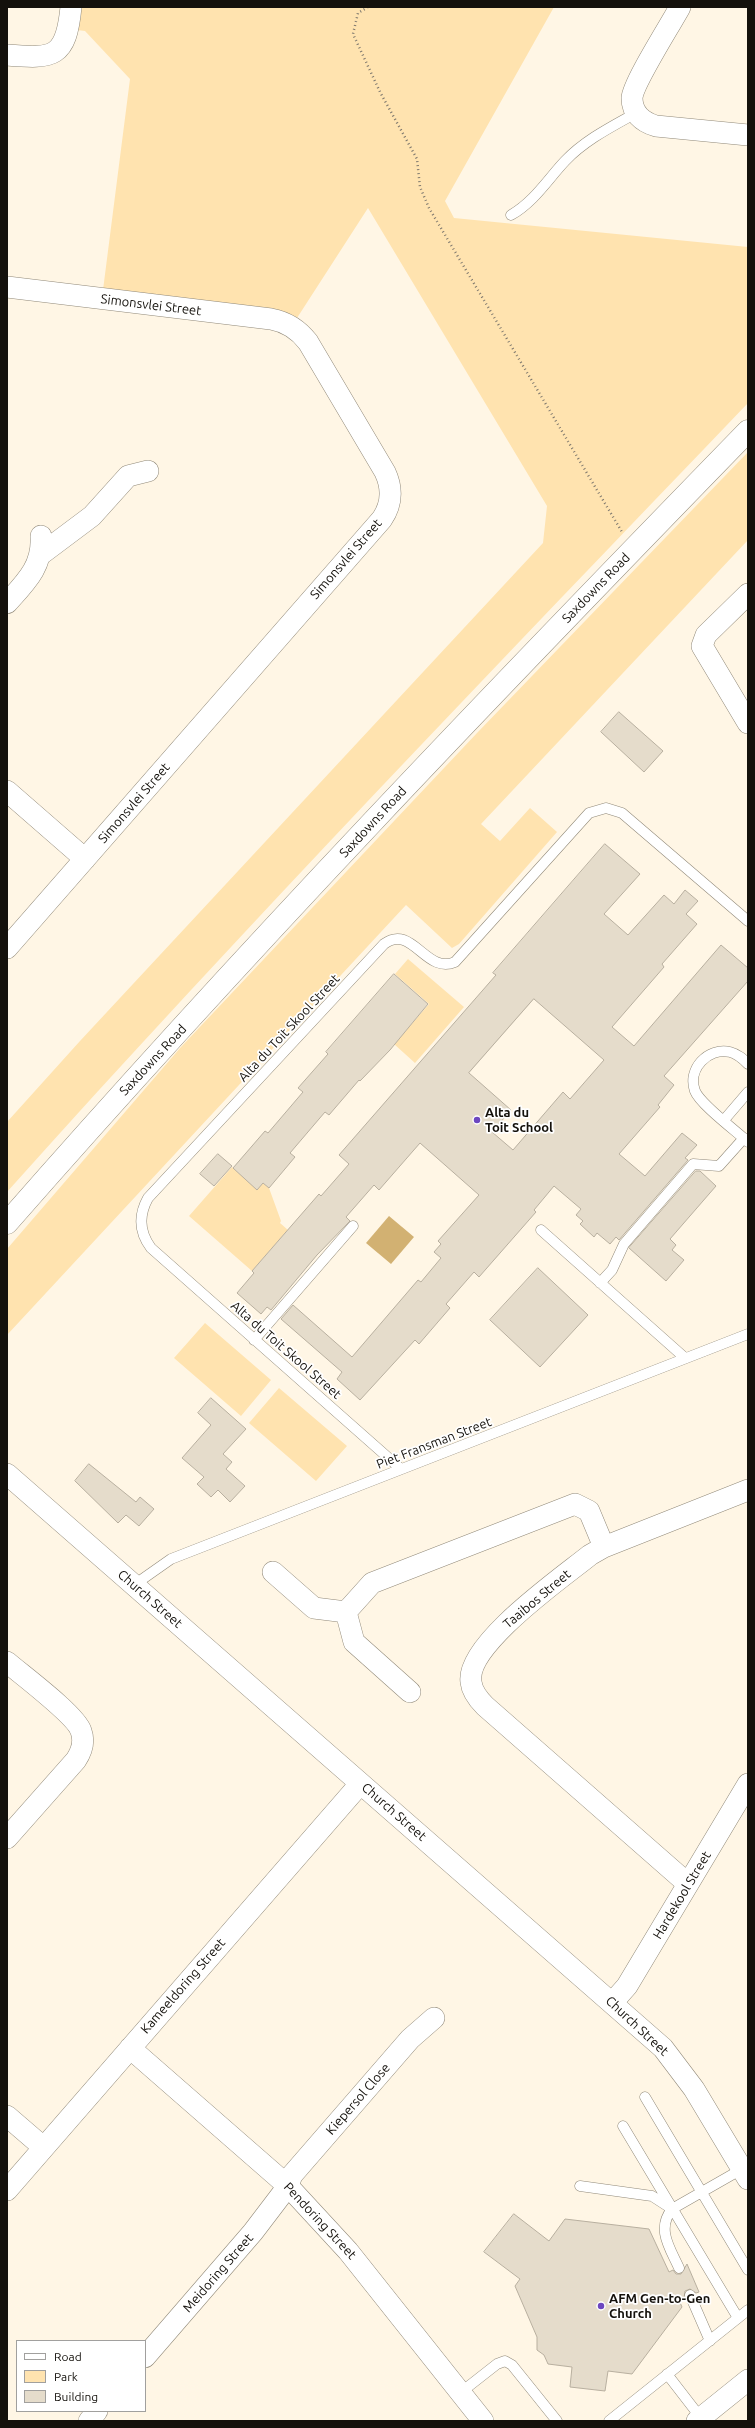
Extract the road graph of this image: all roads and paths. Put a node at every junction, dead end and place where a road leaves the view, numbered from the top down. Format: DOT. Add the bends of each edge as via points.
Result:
graph roads {
  1 [pos="71,7"];
  2 [pos="368,7"];
  3 [pos="680,7"];
  4 [pos="7,56"];
  5 [pos="636,113"];
  6 [pos="748,135"];
  7 [pos="511,214"];
  8 [pos="7,287"];
  9 [pos="748,431"];
  10 [pos="148,471"];
  11 [pos="633,550"];
  12 [pos="748,594"];
  13 [pos="7,603"];
  14 [pos="748,722"];
  15 [pos="7,791"];
  16 [pos="85,859"];
  17 [pos="748,921"];
  18 [pos="7,948"];
  19 [pos="748,1064"];
  20 [pos="748,1092"];
  21 [pos="724,1120"];
  22 [pos="746,1140"];
  23 [pos="7,1223"];
  24 [pos="353,1226"];
  25 [pos="541,1230"];
  26 [pos="600,1283"];
  27 [pos="748,1334"];
  28 [pos="254,1340"];
  29 [pos="685,1358"];
  30 [pos="401,1469"];
  31 [pos="7,1474"];
  32 [pos="748,1490"];
  33 [pos="604,1547"];
  34 [pos="273,1572"];
  35 [pos="134,1585"];
  36 [pos="346,1612"];
  37 [pos="7,1662"];
  38 [pos="410,1692"];
  39 [pos="360,1784"];
  40 [pos="748,1784"];
  41 [pos="7,1838"];
  42 [pos="688,1884"];
  43 [pos="612,2003"];
  44 [pos="434,2018"];
  45 [pos="130,2048"];
  46 [pos="644,2098"];
  47 [pos="7,2116"];
  48 [pos="623,2126"];
  49 [pos="43,2148"];
  50 [pos="745,2174"];
  51 [pos="288,2186"];
  52 [pos="580,2186"];
  53 [pos="7,2190"];
  54 [pos="702,2192"];
  55 [pos="672,2209"];
  56 [pos="678,2268"];
  57 [pos="748,2270"];
  58 [pos="690,2295"];
  59 [pos="748,2310"];
  60 [pos="738,2318"];
  61 [pos="710,2340"];
  62 [pos="146,2355"];
  63 [pos="667,2374"];
  64 [pos="748,2380"];
  65 [pos="460,2392"];
  66 [pos="96,2412"];
  67 [pos="699,2419"];
  68 [pos="89,2421"];
  69 [pos="482,2421"];
  70 [pos="557,2421"];
  71 [pos="609,2421"];
  1 -- 4 [label="street" via="67,35 58,48 44,57"];
  2 -- 11 [label="path" via="358,13 353,34 380,92 417,159 420,187 429,208"];
  3 -- 5 [label="street" via="634,89 633,105"];
  5 -- 6 [label="street" via="644,121 656,126"];
  5 -- 7 [label="lane" via="597,134 566,160 519,210"];
  8 -- 16 [label="street, Simonsvlei Street" via="271,319 286,324 302,334 308,342 385,472 391,488 389,505 382,519"];
  9 -- 11 [label="street, Saxdowns Road"];
  10 -- 13 [label="street" via="128,476 92,516 41,545 33,574"];
  11 -- 23 [label="street, Saxdowns Road" via="405,787 80,1139"];
  12 -- 14 [label="street" via="706,635 702,646"];
  15 -- 16 [label="street"];
  16 -- 18 [label="street, Simonsvlei Street"];
  17 -- 28 [label="lane, Alta du Toit Skool Street" via="629,817 606,808 581,818 455,962 445,965 435,963 411,943 402,939 393,939 384,944 148,1198 143,1207 141,1227 151,1248"];
  19 -- 21 [label="lane" via="738,1055 722,1051 707,1056 696,1068 695,1091 699,1098"];
  20 -- 21 [label="lane"];
  21 -- 22 [label="lane"];
  22 -- 26 [label="lane" via="719,1166 693,1164 624,1244 612,1270"];
  24 -- 28 [label="lane"];
  25 -- 26 [label="lane"];
  26 -- 29 [label="lane"];
  27 -- 29 [label="lane, Piet Fransman Street"];
  28 -- 30 [label="lane, Alta du Toit Skool Street"];
  29 -- 30 [label="lane, Piet Fransman Street"];
  30 -- 35 [label="lane, Piet Fransman Street" via="171,1559"];
  31 -- 35 [label="street, Church Street"];
  32 -- 33 [label="street, Taaibos Street"];
  33 -- 36 [label="street" via="589,1511 581,1505 569,1505 372,1583"];
  33 -- 42 [label="street, Taaibos Street" via="517,1614 485,1646 477,1659 471,1682 477,1697 485,1706"];
  34 -- 36 [label="street" via="314,1608"];
  35 -- 39 [label="street, Church Street"];
  36 -- 38 [label="street" via="354,1642"];
  37 -- 41 [label="street" via="75,1721 83,1739 76,1760"];
  39 -- 43 [label="street, Church Street"];
  39 -- 45 [label="street, Kameeldoring Street"];
  40 -- 42 [label="street, Hardekool Street"];
  42 -- 43 [label="street, Hardekool Street" via="627,1986"];
  43 -- 50 [label="street, Church Street" via="675,2062"];
  44 -- 51 [label="street, Kiepersol Close" via="410,2039 297,2169"];
  45 -- 49 [label="street, Kameeldoring Street"];
  45 -- 51 [label="street, Pendoring Street"];
  46 -- 54 [label="lane"];
  47 -- 49 [label="street"];
  48 -- 55 [label="lane"];
  49 -- 53 [label="street, Kameeldoring Street"];
  50 -- 54 [label="lane"];
  51 -- 62 [label="street, Meidoring Street" via="253,2232"];
  51 -- 65 [label="street, Pendoring Street" via="348,2251"];
  52 -- 55 [label="lane" via="652,2196"];
  54 -- 55 [label="lane"];
  54 -- 57 [label="lane"];
  55 -- 56 [label="lane" via="664,2230"];
  55 -- 60 [label="lane"];
  58 -- 61 [label="lane"];
  59 -- 60 [label="lane"];
  60 -- 61 [label="lane"];
  61 -- 63 [label="lane"];
  63 -- 67 [label="lane"];
  63 -- 71 [label="lane"];
  64 -- 67 [label="street"];
  65 -- 69 [label="street, Pendoring Street"];
  65 -- 70 [label="lane" via="497,2364 505,2361 512,2365"];
  66 -- 68 [label="street"];
}
